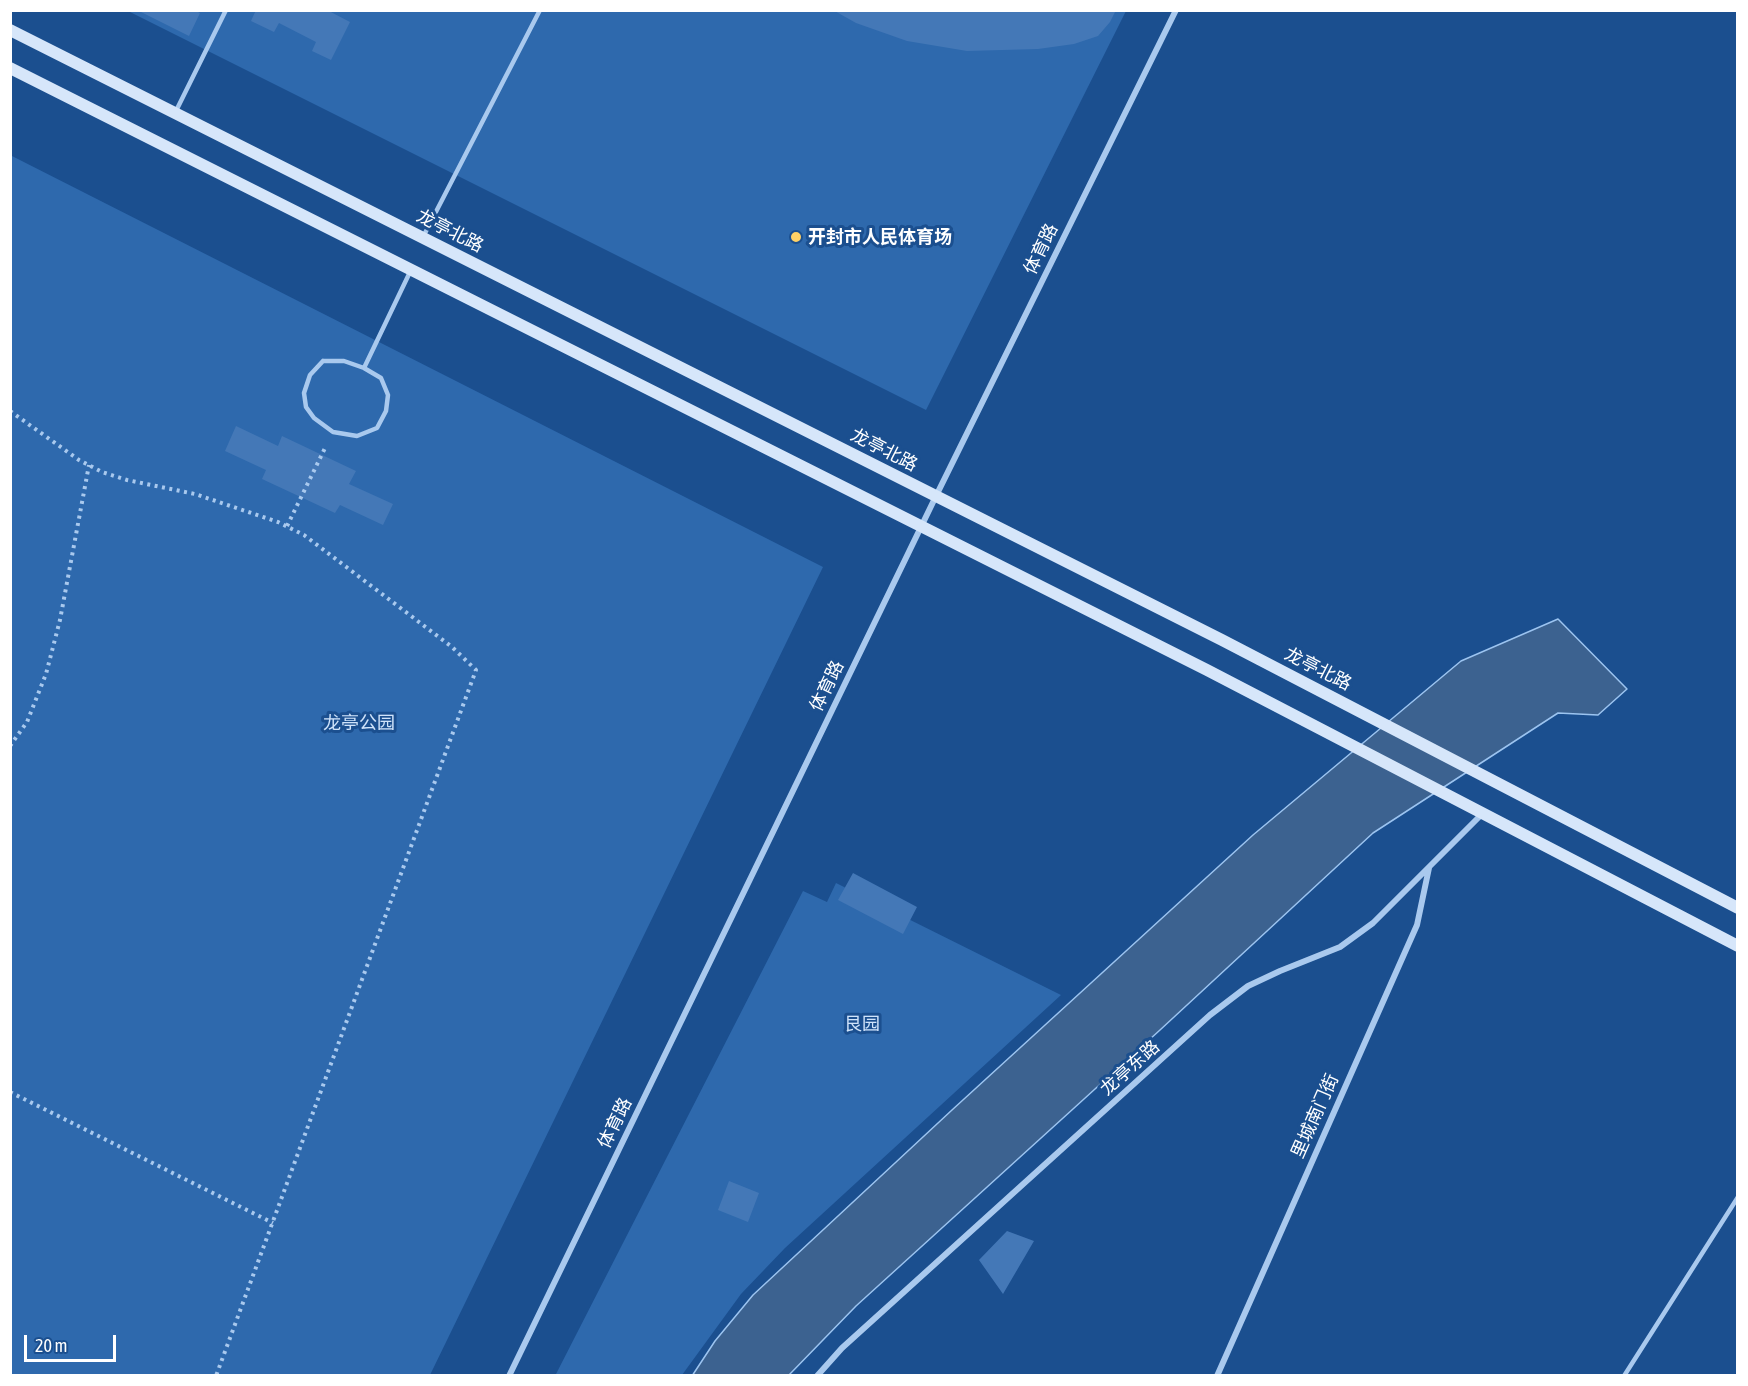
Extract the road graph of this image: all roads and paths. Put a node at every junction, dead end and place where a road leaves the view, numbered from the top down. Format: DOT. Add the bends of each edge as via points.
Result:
graph roads {
  1 [pos="226,10"];
  2 [pos="540,10"];
  3 [pos="1176,10"];
  4 [pos="10,30"];
  5 [pos="10,68"];
  6 [pos="175,113"];
  7 [pos="423,238"];
  8 [pos="411,269"];
  9 [pos="364,368"];
  10 [pos="10,411"];
  11 [pos="333,432"];
  12 [pos="89,465"];
  13 [pos="936,496"];
  14 [pos="287,526"];
  15 [pos="921,526"];
  16 [pos="10,746"];
  17 [pos="1483,813"];
  18 [pos="1430,866"];
  19 [pos="1737,908"];
  20 [pos="1737,946"];
  21 [pos="10,1092"];
  22 [pos="1737,1197"];
  23 [pos="273,1223"];
  24 [pos="216,1376"];
  25 [pos="509,1376"];
  26 [pos="817,1376"];
  27 [pos="1217,1376"];
  28 [pos="1624,1376"];
  1 -- 6 [label="lane"];
  2 -- 7 [label="lane"];
  3 -- 13 [label="street, 体育路"];
  4 -- 6 [label="main road, 龙亭北路"];
  5 -- 8 [label="main road"];
  6 -- 7 [label="main road, 龙亭北路"];
  7 -- 13 [label="main road, 龙亭北路"];
  8 -- 9 [label="lane"];
  8 -- 15 [label="main road"];
  9 -- 11 [label="lane" via="381,378 388,395 386,411 377,428 357,436"];
  9 -- 11 [label="lane" via="344,361 323,361 310,375 304,393 306,407"];
  10 -- 12 [label="path"];
  11 -- 14 [label="path"];
  12 -- 14 [label="path" via="127,480 195,494"];
  12 -- 16 [label="path" via="46,674 27,722"];
  13 -- 15 [label="street, 体育路"];
  13 -- 19 [label="main road, 龙亭北路"];
  14 -- 23 [label="path" via="444,640 476,670"];
  15 -- 17 [label="main road"];
  15 -- 25 [label="street, 体育路"];
  17 -- 18 [label="street, 龙亭东路"];
  17 -- 20 [label="main road"];
  18 -- 26 [label="street, 龙亭东路" via="1374,923 1340,947 1248,986 1210,1015 842,1348"];
  18 -- 27 [label="street, 里城南门街" via="1417,925"];
  21 -- 23 [label="path"];
  22 -- 28 [label="lane"];
  23 -- 24 [label="path"];
}
